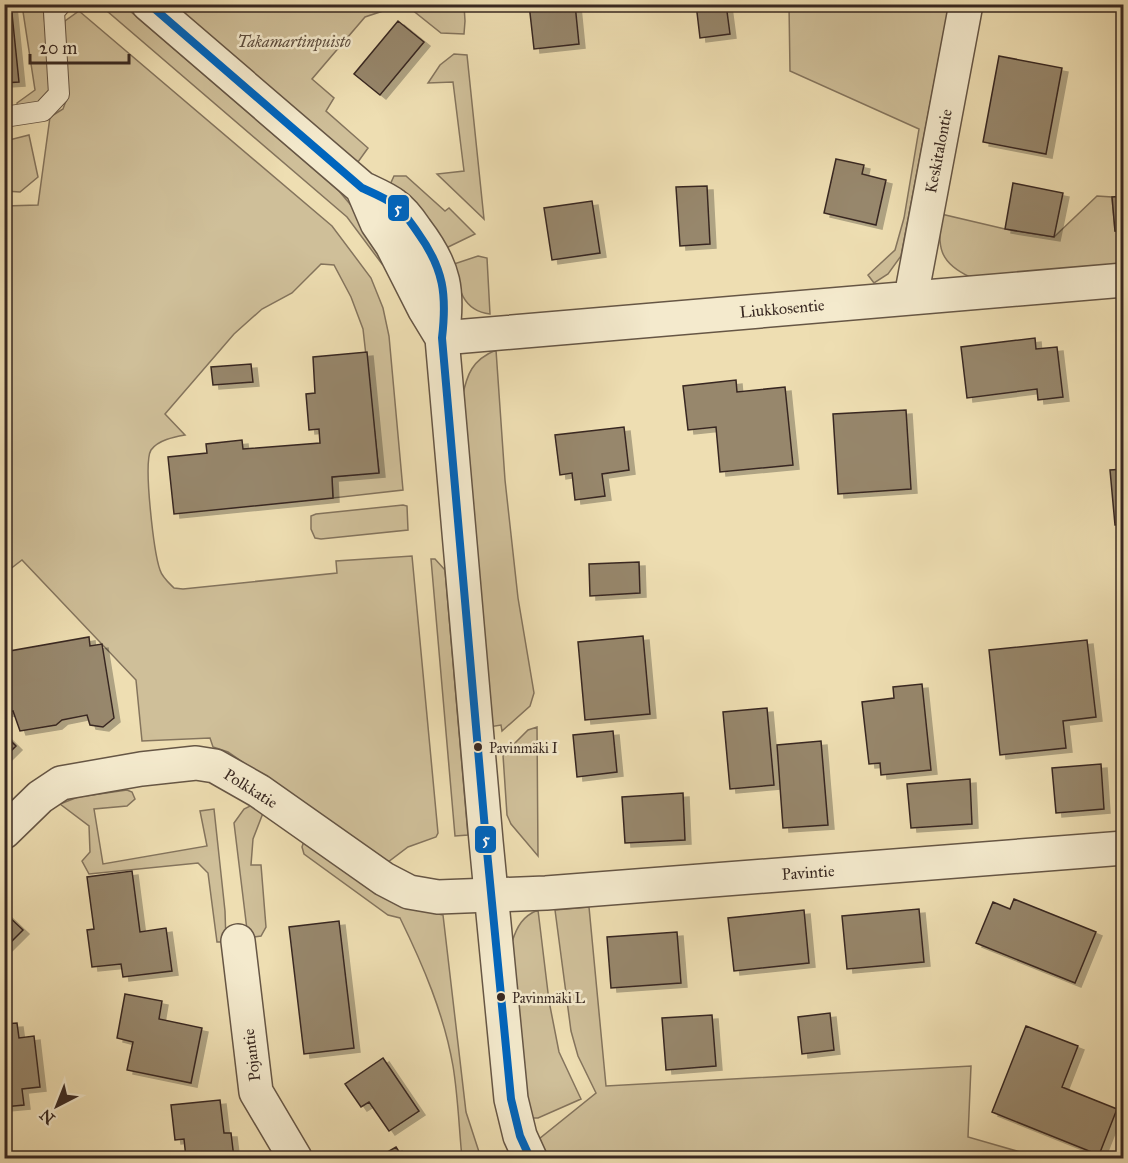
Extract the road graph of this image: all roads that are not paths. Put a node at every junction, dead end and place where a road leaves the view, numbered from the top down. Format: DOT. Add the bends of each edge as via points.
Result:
graph roads {
  1 [pos="61,4"];
  2 [pos="148,4"];
  3 [pos="966,4"];
  4 [pos="4,117"];
  5 [pos="1124,280"];
  6 [pos="910,297"];
  7 [pos="441,338"];
  8 [pos="4,832"];
  9 [pos="1124,848"];
  10 [pos="492,896"];
  11 [pos="238,941"];
  12 [pos="295,1158"];
  13 [pos="530,1158"];
  1 -- 4 [label="lane" via="54,12 59,94 43,111"];
  2 -- 7 [label="street" via="362,188 395,205 424,240 444,283 446,308"];
  3 -- 6 [label="street, Keskitalontie"];
  5 -- 6 [label="street, Liukkosentie"];
  6 -- 7 [label="street, Liukkosentie"];
  7 -- 10 [label="street"];
  8 -- 10 [label="street, Polkkatie" via="40,797 61,783 196,763 215,766 259,791 384,879 409,892 438,897"];
  9 -- 10 [label="street, Pavintie"];
  10 -- 13 [label="street" via="511,1099"];
  11 -- 12 [label="street, Pojantie" via="256,1092"];
}
